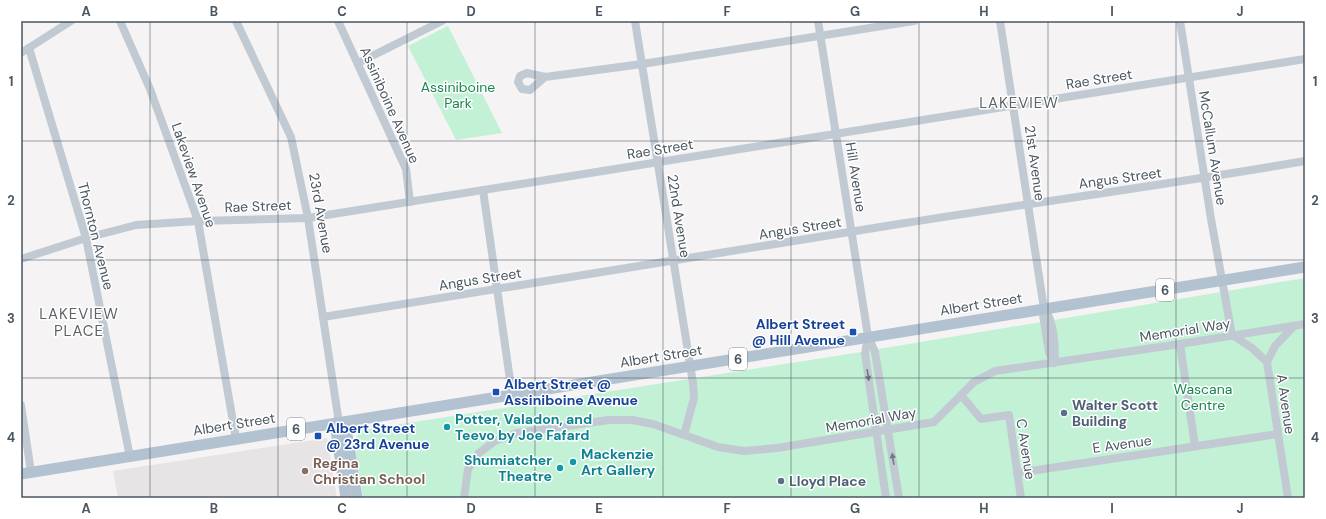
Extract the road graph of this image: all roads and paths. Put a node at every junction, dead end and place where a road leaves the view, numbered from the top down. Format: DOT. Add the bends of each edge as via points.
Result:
graph roads {
  1 [pos="71,21"];
  2 [pos="120,21"];
  3 [pos="236,21"];
  4 [pos="338,21"];
  5 [pos="442,21"];
  6 [pos="635,21"];
  7 [pos="818,21"];
  8 [pos="914,21"];
  9 [pos="1000,21"];
  10 [pos="1180,21"];
  11 [pos="820,36"];
  12 [pos="29,48"];
  13 [pos="21,53"];
  14 [pos="1305,59"];
  15 [pos="358,63"];
  16 [pos="642,64"];
  17 [pos="544,77"];
  18 [pos="1189,77"];
  19 [pos="1014,105"];
  20 [pos="836,134"];
  21 [pos="1305,161"];
  22 [pos="657,162"];
  23 [pos="1205,178"];
  24 [pos="483,190"];
  25 [pos="410,202"];
  26 [pos="1028,204"];
  27 [pos="308,218"];
  28 [pos="198,221"];
  29 [pos="852,232"];
  30 [pos="86,238"];
  31 [pos="21,259"];
  32 [pos="673,261"];
  33 [pos="1305,267"];
  34 [pos="1223,280"];
  35 [pos="497,291"];
  36 [pos="1044,309"];
  37 [pos="323,317"];
  38 [pos="1305,324"];
  39 [pos="1294,326"];
  40 [pos="1232,335"];
  41 [pos="868,336"];
  42 [pos="1180,344"];
  43 [pos="1267,362"];
  44 [pos="1054,363"];
  45 [pos="690,367"];
  46 [pos="512,394"];
  47 [pos="961,395"];
  48 [pos="21,405"];
  49 [pos="339,423"];
  50 [pos="888,430"];
  51 [pos="876,432"];
  52 [pos="1278,434"];
  53 [pos="684,435"];
  54 [pos="236,439"];
  55 [pos="1195,446"];
  56 [pos="130,457"];
  57 [pos="1017,472"];
  58 [pos="26,473"];
  59 [pos="346,498"];
  60 [pos="357,498"];
  61 [pos="464,498"];
  62 [pos="886,498"];
  63 [pos="899,498"];
  64 [pos="1021,498"];
  65 [pos="1288,498"];
  1 -- 12 [label="street"];
  2 -- 28 [label="street, Lakeview Avenue" via="150,89"];
  3 -- 27 [label="street, 23rd Avenue" via="291,137"];
  4 -- 15 [label="street, Assiniboine Avenue"];
  5 -- 15 [label="street"];
  6 -- 16 [label="street, 22nd Avenue"];
  7 -- 11 [label="street, Hill Avenue"];
  8 -- 11 [label="street"];
  9 -- 19 [label="street, 21st Avenue"];
  10 -- 18 [label="street, McCallum Avenue"];
  11 -- 16 [label="street"];
  11 -- 20 [label="street, Hill Avenue"];
  12 -- 13 [label="street"];
  12 -- 30 [label="street, Thornton Avenue"];
  14 -- 18 [label="street, Rae Street"];
  15 -- 25 [label="street, Assiniboine Avenue" via="406,169"];
  16 -- 17 [label="street"];
  16 -- 22 [label="street, 22nd Avenue"];
  18 -- 19 [label="street, Rae Street"];
  18 -- 23 [label="street, McCallum Avenue"];
  19 -- 20 [label="street, Rae Street"];
  19 -- 26 [label="street, 21st Avenue"];
  20 -- 22 [label="street, Rae Street"];
  20 -- 29 [label="street, Hill Avenue"];
  21 -- 23 [label="street, Angus Street"];
  22 -- 24 [label="street, Rae Street"];
  22 -- 32 [label="street, 22nd Avenue"];
  23 -- 26 [label="street, Angus Street"];
  23 -- 34 [label="street, McCallum Avenue"];
  24 -- 25 [label="street, Rae Street"];
  24 -- 35 [label="street"];
  25 -- 27 [label="street, Rae Street"];
  26 -- 29 [label="street, Angus Street"];
  26 -- 36 [label="street, 21st Avenue"];
  27 -- 28 [label="street, Rae Street"];
  27 -- 37 [label="street, 23rd Avenue"];
  28 -- 30 [label="street, Rae Street" via="136,226"];
  28 -- 54 [label="street, Lakeview Avenue"];
  29 -- 32 [label="street, Angus Street"];
  29 -- 41 [label="street, Hill Avenue"];
  30 -- 31 [label="street, Rae Street"];
  30 -- 56 [label="street, Thornton Avenue"];
  32 -- 35 [label="street, Angus Street"];
  32 -- 45 [label="street, 22nd Avenue"];
  33 -- 34 [label="main road, Albert Street / 6"];
  34 -- 36 [label="main road, Albert Street / 6"];
  34 -- 40 [label="street"];
  35 -- 37 [label="street, Angus Street"];
  35 -- 46 [label="street"];
  36 -- 41 [label="main road, Albert Street / 6"];
  36 -- 44 [label="street, 21st Avenue" via="1049,314 1056,351"];
  37 -- 49 [label="street, 23rd Avenue"];
  38 -- 39 [label="street, Memorial Way"];
  39 -- 40 [label="street, Memorial Way"];
  39 -- 43 [label="street, A Avenue" via="1275,346"];
  40 -- 42 [label="street, Memorial Way"];
  40 -- 43 [label="street, A Avenue"];
  41 -- 45 [label="main road, Albert Street / 6"];
  41 -- 50 [label="street" via="875,352"];
  41 -- 51 [label="street, one-way" via="865,354"];
  42 -- 44 [label="street, Memorial Way"];
  42 -- 55 [label="street"];
  43 -- 52 [label="street, A Avenue"];
  44 -- 47 [label="street, Memorial Way" via="995,371 974,382"];
  45 -- 46 [label="main road, Albert Street / 6"];
  45 -- 53 [label="street, 22nd Avenue" via="694,398"];
  46 -- 49 [label="main road, Albert Street / 6"];
  47 -- 50 [label="street, Memorial Way" via="934,422"];
  47 -- 57 [label="street, C Avenue" via="981,419 1009,414"];
  48 -- 58 [label="street"];
  49 -- 54 [label="main road, Albert Street / 6"];
  49 -- 59 [label="main road, 23rd Avenue"];
  49 -- 60 [label="main road, 23rd Avenue"];
  50 -- 51 [label="street, Memorial Way"];
  63 -- 50 [label="street, one-way"];
  51 -- 53 [label="street, Memorial Way" via="744,451 718,447"];
  51 -- 62 [label="street"];
  52 -- 55 [label="street, E Avenue"];
  52 -- 65 [label="street, A Avenue"];
  53 -- 61 [label="street, Memorial Way" via="641,421 620,420 517,433 495,441 480,453 468,469"];
  54 -- 56 [label="main road, Albert Street / 6"];
  55 -- 57 [label="street, E Avenue"];
  56 -- 58 [label="main road, Albert Street / 6"];
  57 -- 64 [label="street, C Avenue"];
}
